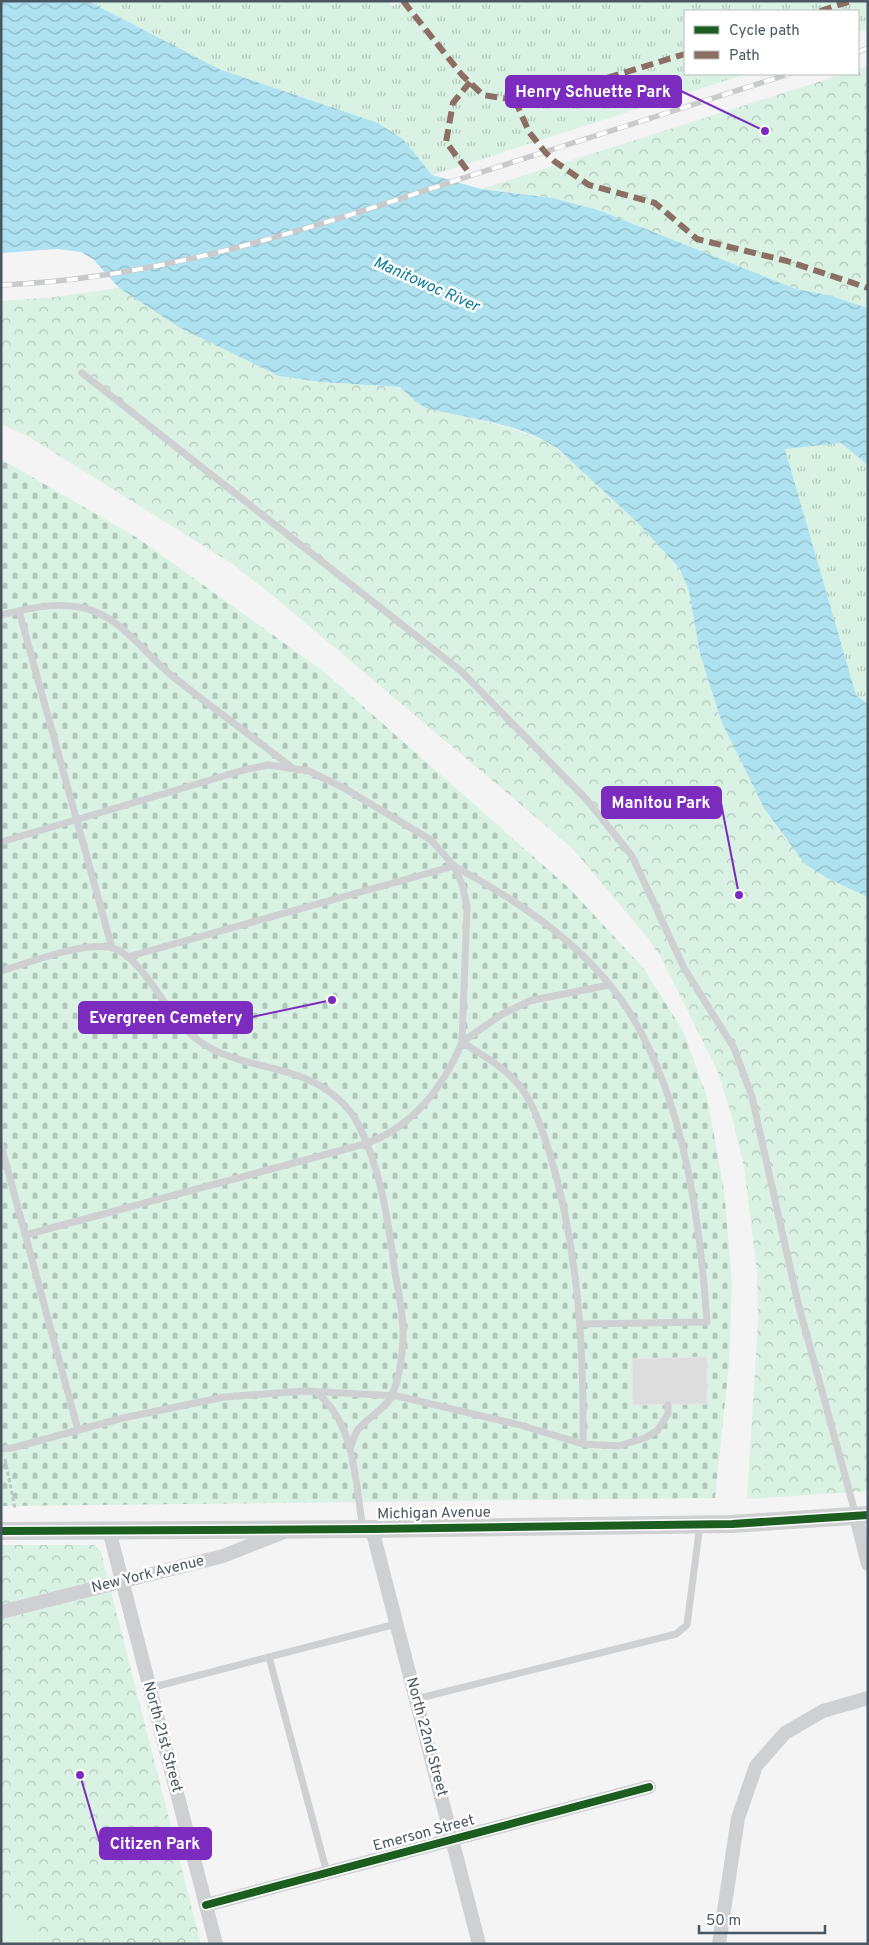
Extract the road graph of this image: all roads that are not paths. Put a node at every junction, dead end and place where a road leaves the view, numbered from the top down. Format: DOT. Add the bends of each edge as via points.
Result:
graph roads {
  1 [pos="82,373"];
  2 [pos="19,610"];
  3 [pos="1,615"];
  4 [pos="290,766"];
  5 [pos="78,820"];
  6 [pos="1,842"];
  7 [pos="454,866"];
  8 [pos="112,948"];
  9 [pos="127,957"];
  10 [pos="1,971"];
  11 [pos="609,985"];
  12 [pos="462,1042"];
  13 [pos="367,1143"];
  14 [pos="1,1145"];
  15 [pos="26,1235"];
  16 [pos="580,1324"];
  17 [pos="316,1392"];
  18 [pos="392,1396"];
  19 [pos="668,1405"];
  20 [pos="78,1430"];
  21 [pos="583,1444"];
  22 [pos="2,1449"];
  23 [pos="350,1449"];
  24 [pos="862,1516"];
  25 [pos="700,1524"];
  26 [pos="367,1529"];
  27 [pos="110,1530"];
  28 [pos="292,1530"];
  29 [pos="1,1531"];
  30 [pos="868,1564"];
  31 [pos="122,1581"];
  32 [pos="1,1612"];
  33 [pos="396,1624"];
  34 [pos="269,1657"];
  35 [pos="150,1688"];
  36 [pos="868,1698"];
  37 [pos="416,1699"];
  38 [pos="648,1787"];
  39 [pos="453,1841"];
  40 [pos="327,1874"];
  41 [pos="206,1905"];
  42 [pos="216,1944"];
  43 [pos="479,1944"];
  44 [pos="719,1944"];
  1 -- 24 [label="lane" via="461,671 586,800 632,856 684,968 734,1048 752,1097 798,1303"];
  2 -- 3 [label="lane"];
  2 -- 4 [label="lane" via="60,604 106,616 170,674"];
  2 -- 5 [label="lane"];
  4 -- 5 [label="lane" via="268,765 244,770"];
  4 -- 7 [label="lane" via="325,777 431,840"];
  5 -- 6 [label="lane"];
  5 -- 8 [label="lane"];
  7 -- 9 [label="lane"];
  7 -- 11 [label="lane" via="508,896 545,923"];
  7 -- 12 [label="lane" via="466,906"];
  8 -- 9 [label="lane"];
  8 -- 10 [label="lane" via="76,950"];
  9 -- 13 [label="lane" via="198,1040 230,1056 314,1082 344,1105"];
  11 -- 12 [label="lane" via="529,1001 501,1015"];
  11 -- 16 [label="lane" via="642,1034 670,1101 695,1219 707,1322"];
  12 -- 13 [label="lane" via="445,1075 420,1108 391,1134"];
  12 -- 16 [label="lane" via="510,1075 533,1108 564,1210"];
  13 -- 15 [label="lane"];
  13 -- 18 [label="lane" via="382,1190 398,1290 401,1362"];
  14 -- 15 [label="lane"];
  15 -- 20 [label="lane"];
  16 -- 21 [label="lane" via="584,1379"];
  17 -- 18 [label="lane"];
  17 -- 20 [label="lane" via="224,1397"];
  17 -- 23 [label="lane" via="338,1416"];
  18 -- 21 [label="lane" via="520,1425"];
  18 -- 23 [label="lane" via="361,1425"];
  19 -- 21 [label="lane" via="665,1422 645,1438 618,1446"];
  20 -- 22 [label="lane"];
  23 -- 26 [label="lane"];
  24 -- 25 [label="street, Michigan Avenue"];
  24 -- 30 [label="street"];
  25 -- 26 [label="street, Michigan Avenue"];
  25 -- 37 [label="lane" via="687,1626 676,1634"];
  26 -- 28 [label="street, Michigan Avenue"];
  26 -- 33 [label="street, North 22nd Street"];
  27 -- 28 [label="street, Michigan Avenue"];
  27 -- 29 [label="street, Michigan Avenue"];
  27 -- 31 [label="street, North 21st Street"];
  28 -- 31 [label="street, New York Avenue" via="223,1556"];
  31 -- 32 [label="street, New York Avenue"];
  31 -- 35 [label="street, North 21st Street"];
  33 -- 34 [label="lane"];
  33 -- 37 [label="street, North 22nd Street"];
  34 -- 35 [label="lane"];
  34 -- 40 [label="lane"];
  35 -- 41 [label="street, North 21st Street"];
  36 -- 44 [label="street" via="823,1711 785,1733 756,1766 738,1818"];
  37 -- 39 [label="street, North 22nd Street"];
  38 -- 39 [label="street, Emerson Street"];
  39 -- 40 [label="street, Emerson Street"];
  39 -- 43 [label="street, North 22nd Street"];
  40 -- 41 [label="street, Emerson Street"];
  41 -- 42 [label="street, North 21st Street"];
}
